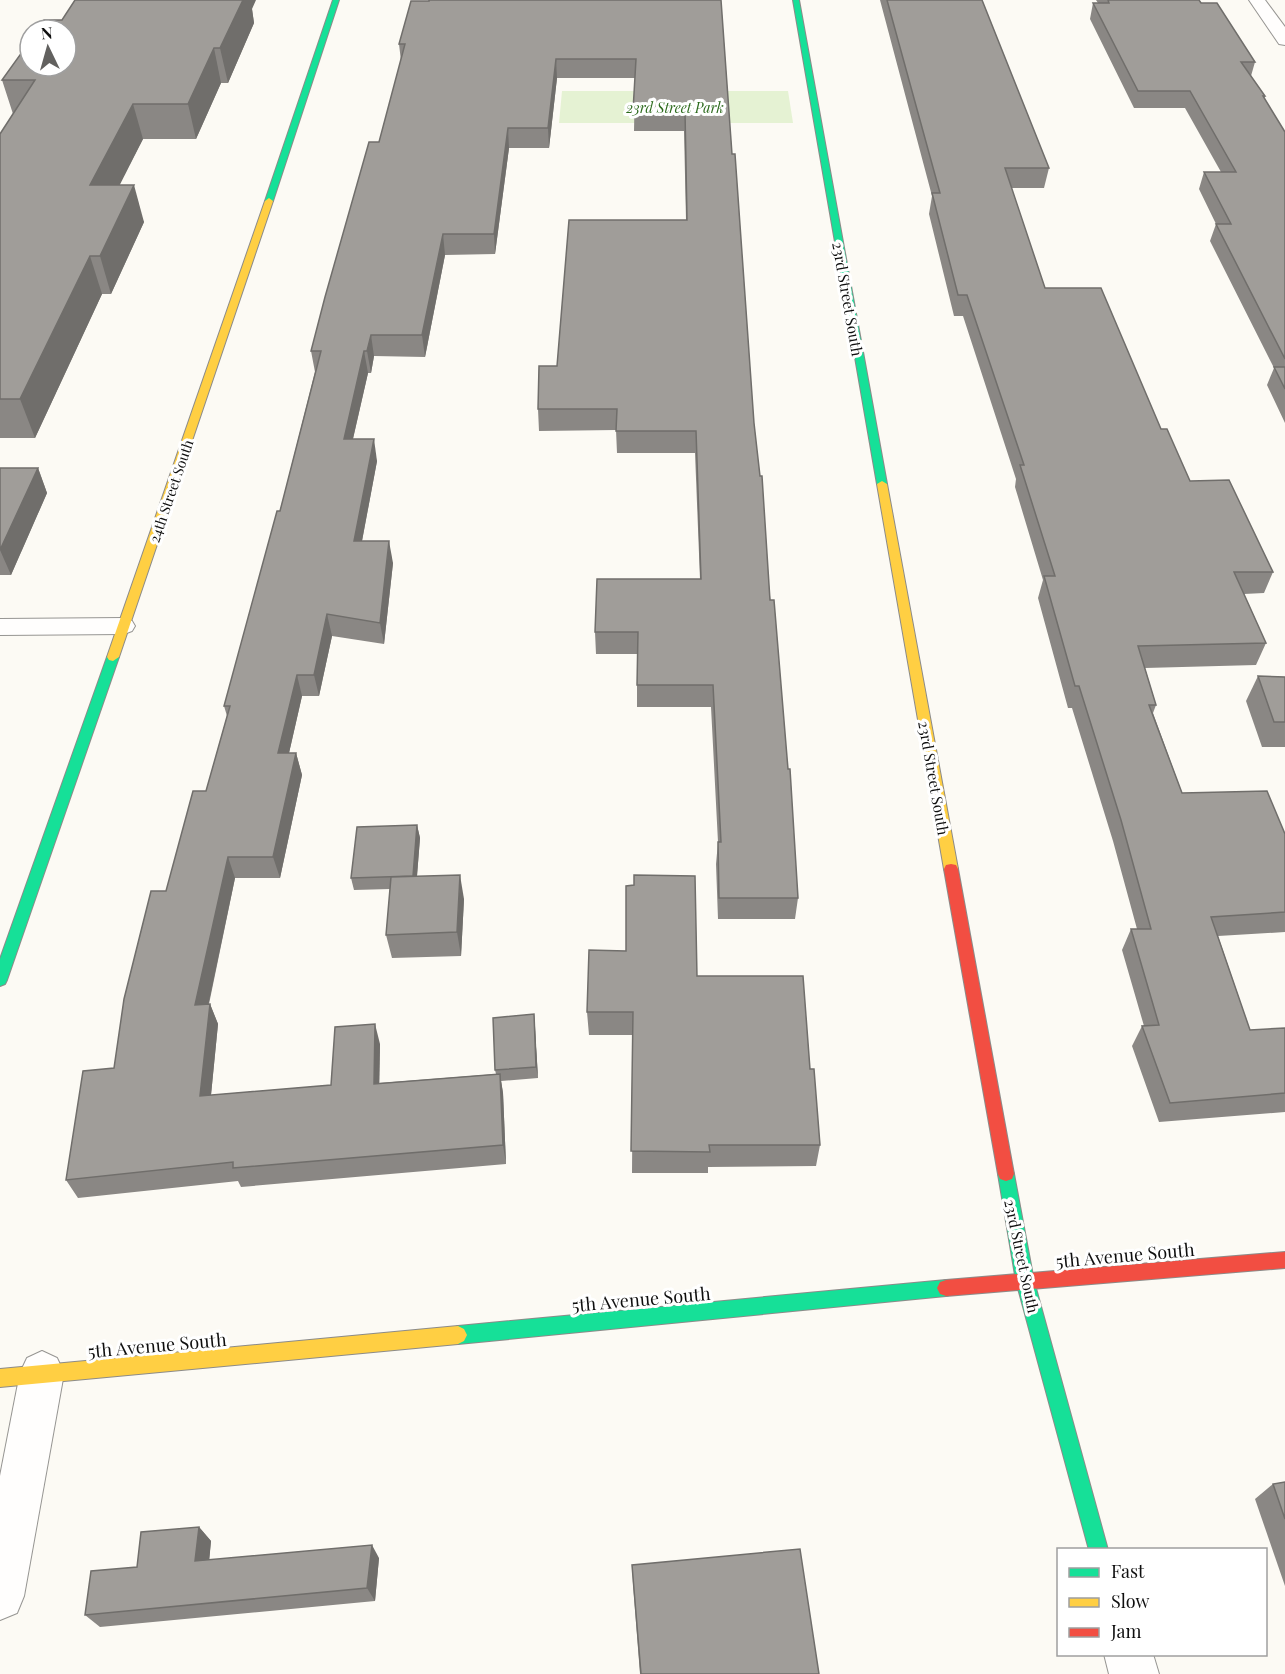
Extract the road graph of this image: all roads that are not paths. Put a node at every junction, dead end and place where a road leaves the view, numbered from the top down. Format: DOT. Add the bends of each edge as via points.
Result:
graph roads {
  1 [pos="336,0"];
  2 [pos="796,0"];
  3 [pos="1257,0"];
  4 [pos="1285,40"];
  5 [pos="124,626"];
  6 [pos="0,627"];
  7 [pos="0,980"];
  8 [pos="1285,1260"];
  9 [pos="1025,1281"];
  10 [pos="21,1376"];
  11 [pos="1098,1548"];
  12 [pos="0,1596"];
  13 [pos="1129,1656"];
  14 [pos="1134,1674"];
  1 -- 5 [label="street, 24th Street South"];
  2 -- 9 [label="street, 23rd Street South"];
  3 -- 4 [label="street"];
  5 -- 6 [label="lane"];
  5 -- 7 [label="street, 24th Street South"];
  8 -- 9 [label="street, 5th Avenue South"];
  9 -- 10 [label="street, 5th Avenue South"];
  9 -- 11 [label="street, 23rd Street South"];
  10 -- 12 [label="street"];
  13 -- 14 [label="street"];
}
